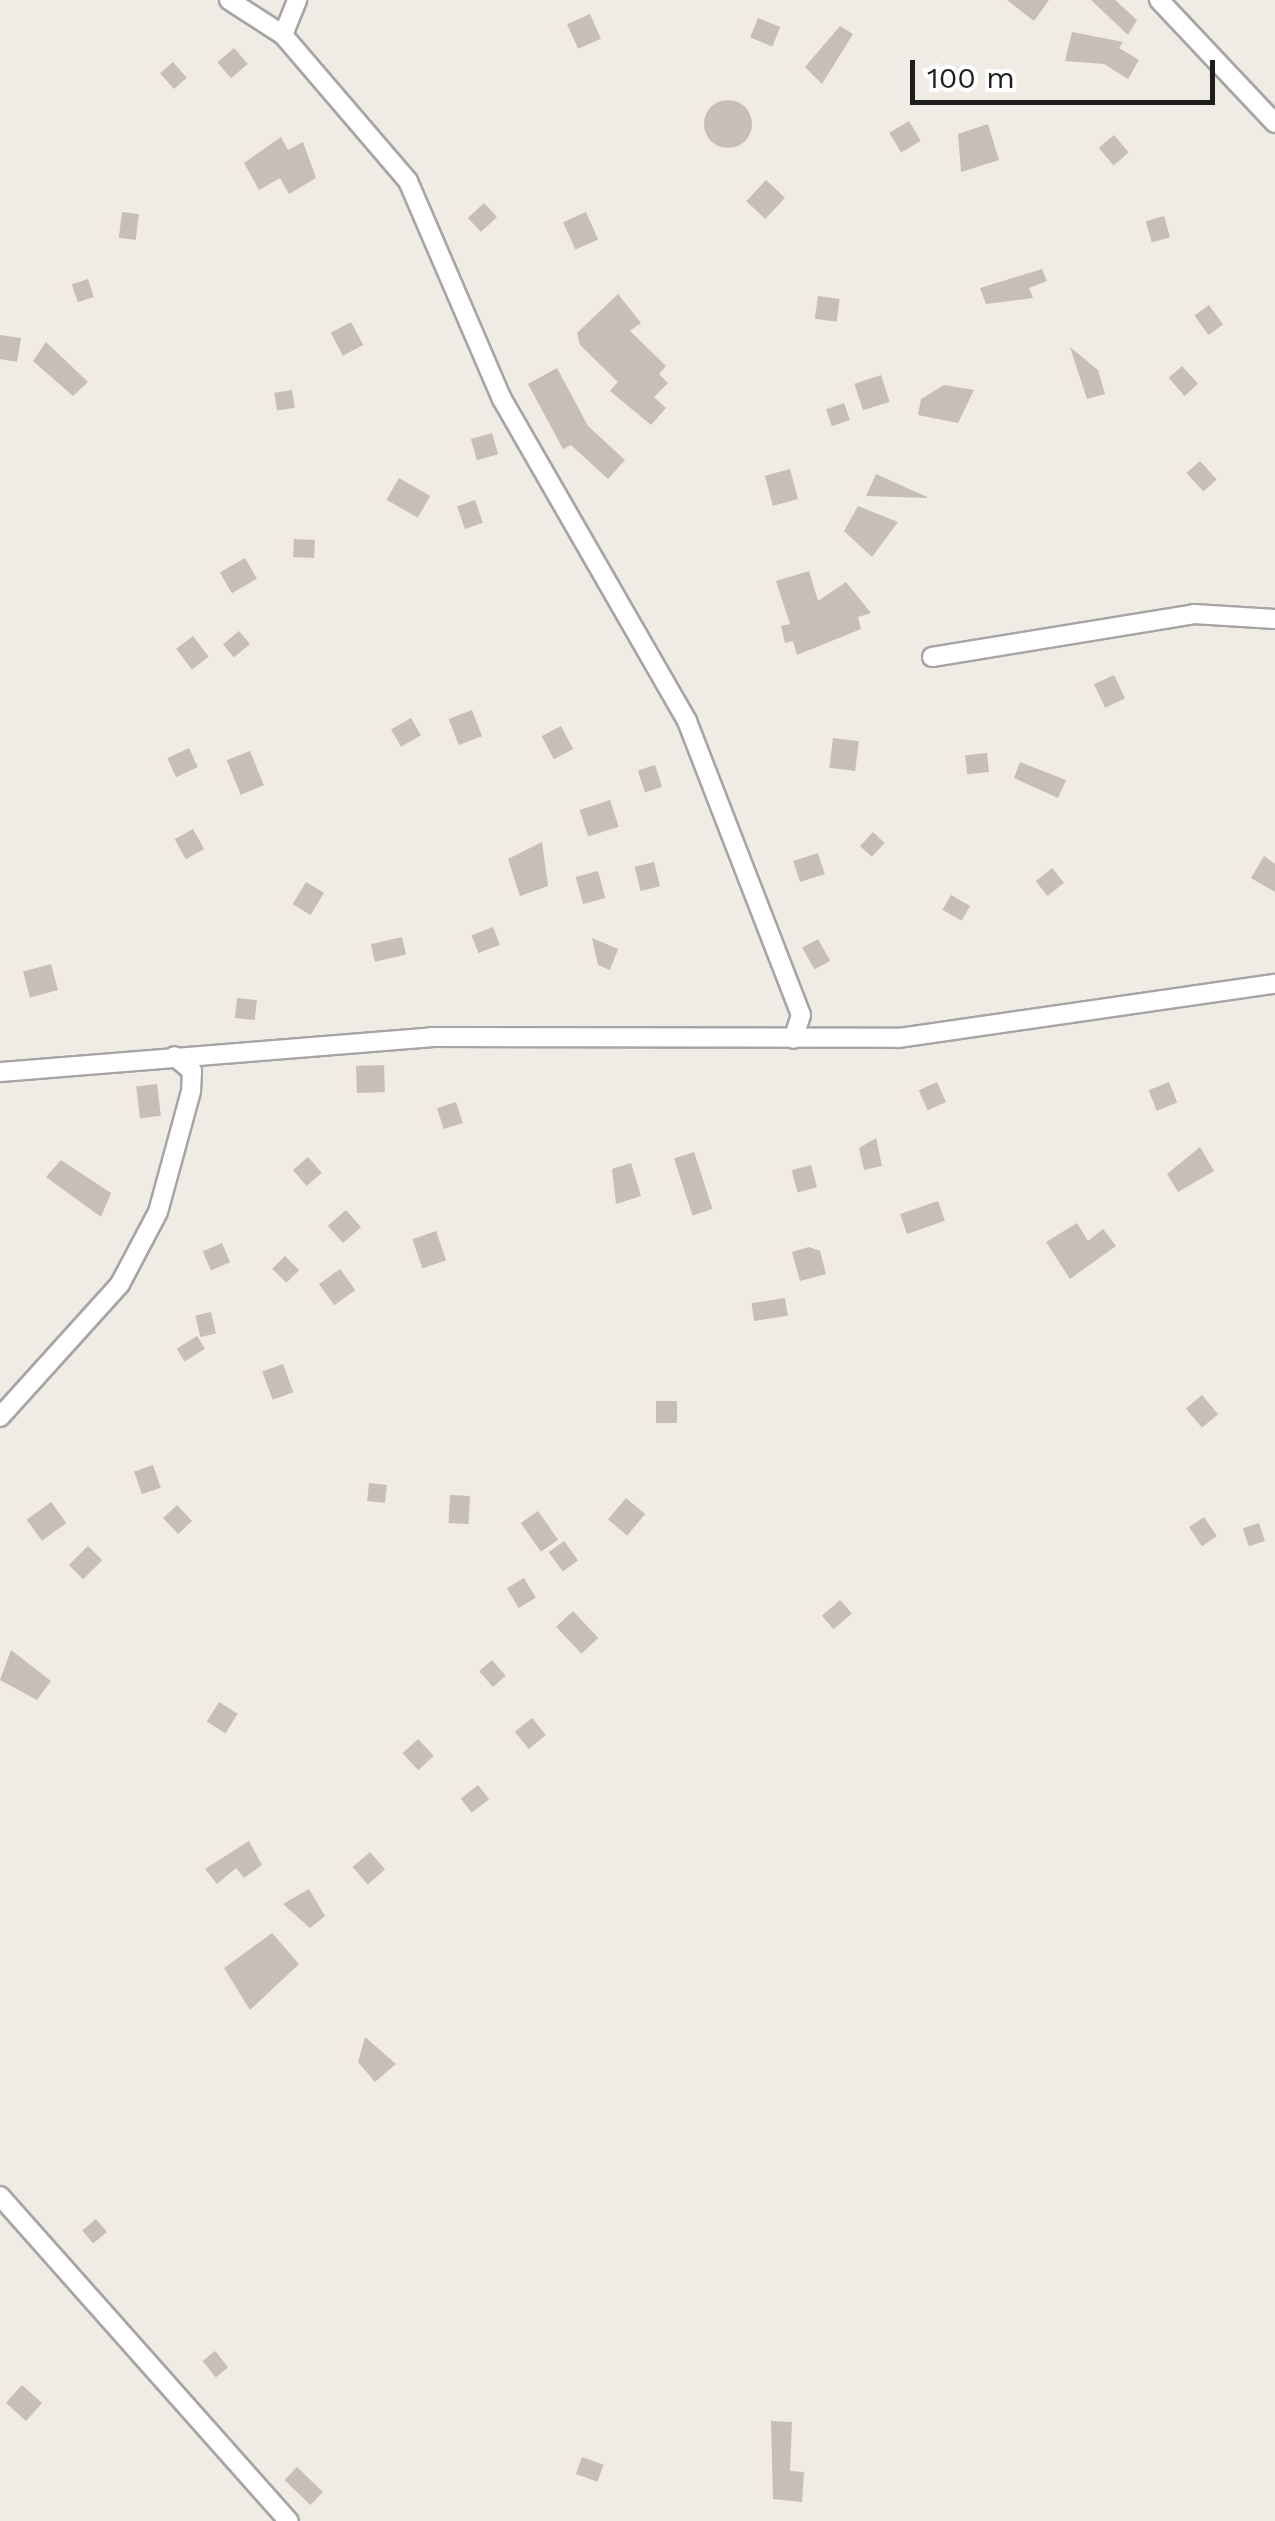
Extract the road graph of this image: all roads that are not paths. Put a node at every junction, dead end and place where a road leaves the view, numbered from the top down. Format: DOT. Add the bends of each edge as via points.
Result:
graph roads {
  1 [pos="229,0"];
  2 [pos="297,0"];
  3 [pos="1159,0"];
  4 [pos="283,36"];
  5 [pos="1275,123"];
  6 [pos="1275,620"];
  7 [pos="932,657"];
  8 [pos="1275,984"];
  9 [pos="793,1039"];
  10 [pos="174,1056"];
  11 [pos="0,1072"];
  12 [pos="0,1416"];
  13 [pos="0,2196"];
  14 [pos="289,2521"];
  1 -- 4 [label="street"];
  2 -- 4 [label="street"];
  3 -- 5 [label="street"];
  4 -- 9 [label="street" via="408,182 502,399 687,721 802,1016"];
  6 -- 7 [label="street" via="1194,614"];
  8 -- 9 [label="street" via="898,1038"];
  9 -- 10 [label="street" via="431,1037"];
  10 -- 11 [label="street"];
  10 -- 12 [label="street" via="192,1071 191,1091 158,1212 120,1284"];
  13 -- 14 [label="street"];
}
